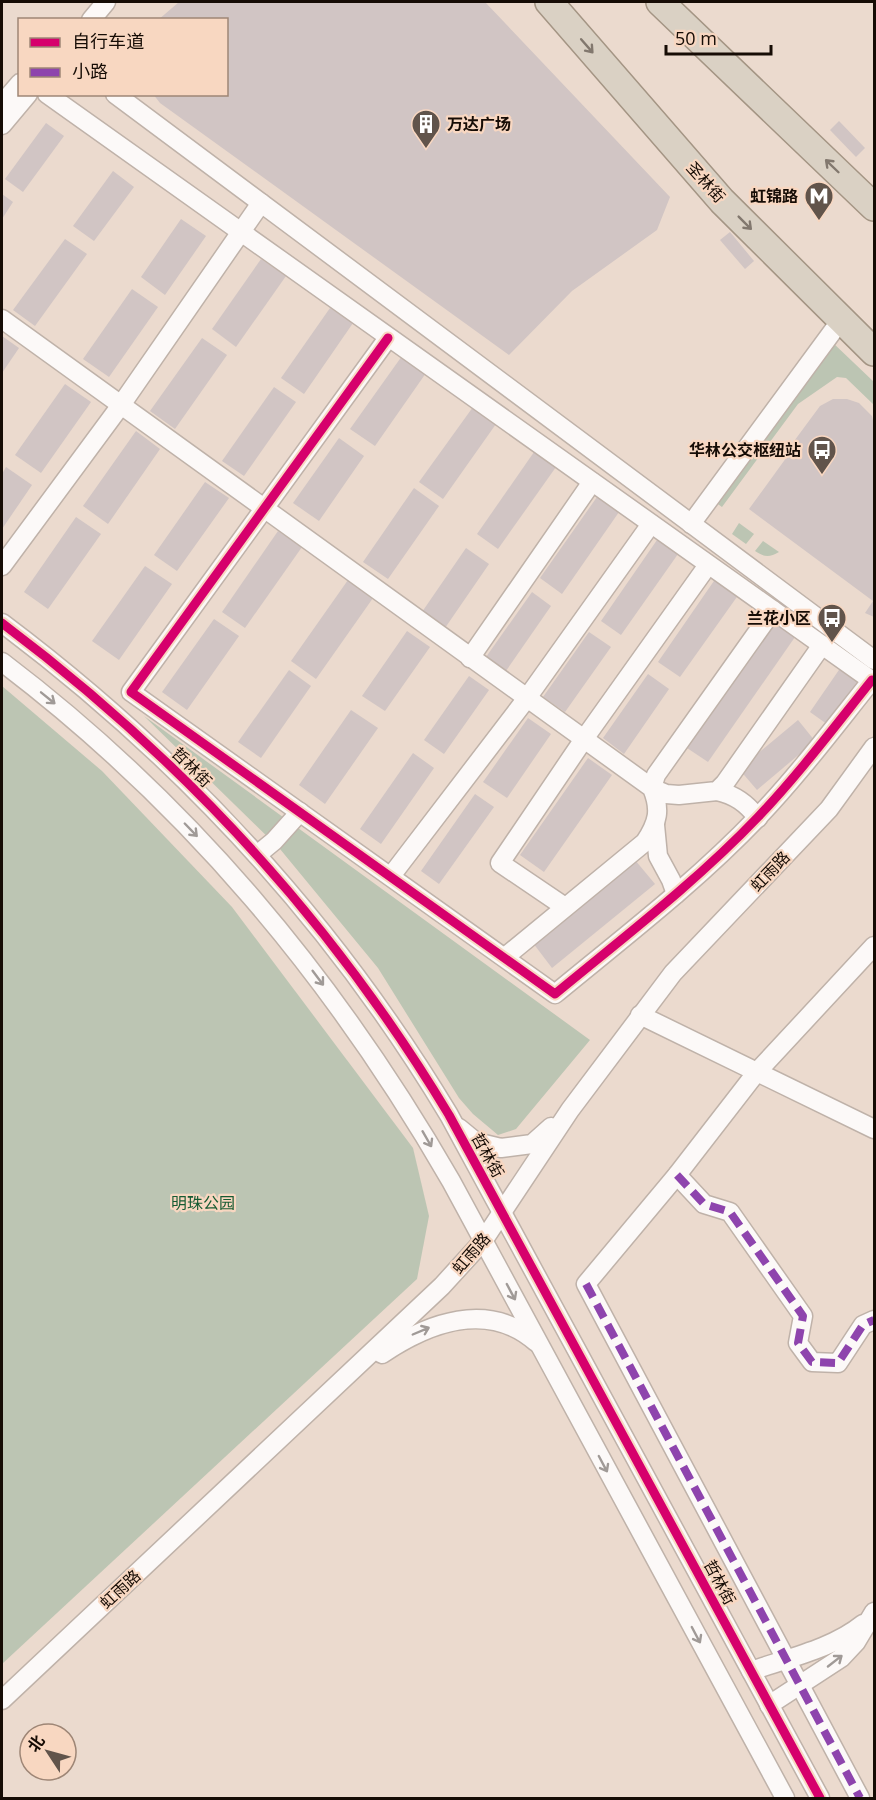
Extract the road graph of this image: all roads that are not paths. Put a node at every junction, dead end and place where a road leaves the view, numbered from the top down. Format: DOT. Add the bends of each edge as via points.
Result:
graph roads {
  1 [pos="106,2"];
  2 [pos="549,2"];
  3 [pos="660,2"];
  4 [pos="93,18"];
  5 [pos="18,85"];
  6 [pos="26,96"];
  7 [pos="49,96"];
  8 [pos="118,96"];
  9 [pos="2,104"];
  10 [pos="2,125"];
  11 [pos="261,203"];
  12 [pos="874,207"];
  13 [pos="240,233"];
  14 [pos="2,319"];
  15 [pos="840,320"];
  16 [pos="388,338"];
  17 [pos="874,352"];
  18 [pos="121,405"];
  19 [pos="592,482"];
  20 [pos="263,510"];
  21 [pos="651,524"];
  22 [pos="692,524"];
  23 [pos="708,565"];
  24 [pos="2,566"];
  25 [pos="773,610"];
  26 [pos="2,623"];
  27 [pos="822,645"];
  28 [pos="470,658"];
  29 [pos="874,660"];
  30 [pos="2,662"];
  31 [pos="873,681"];
  32 [pos="527,698"];
  33 [pos="584,739"];
  34 [pos="874,747"];
  35 [pos="652,788"];
  36 [pos="717,791"];
  37 [pos="677,795"];
  38 [pos="300,812"];
  39 [pos="758,818"];
  40 [pos="657,819"];
  41 [pos="257,855"];
  42 [pos="391,876"];
  43 [pos="676,894"];
  44 [pos="565,907"];
  45 [pos="874,946"];
  46 [pos="505,957"];
  47 [pos="640,1015"];
  48 [pos="756,1073"];
  49 [pos="570,1110"];
  50 [pos="453,1123"];
  51 [pos="874,1129"];
  52 [pos="677,1175"];
  53 [pos="502,1213"];
  54 [pos="483,1240"];
  55 [pos="874,1320"];
  56 [pos="539,1345"];
  57 [pos="336,1385"];
  58 [pos="873,1615"];
  59 [pos="786,1659"];
  60 [pos="751,1671"];
  61 [pos="800,1686"];
  62 [pos="2,1700"];
  63 [pos="769,1705"];
  64 [pos="784,1798"];
  65 [pos="820,1798"];
  66 [pos="860,1798"];
  1 -- 4 [label="street"];
  2 -- 15 [label="highway, 圣林街, one-way" via="723,201"];
  12 -- 3 [label="highway, one-way"];
  5 -- 9 [label="street"];
  6 -- 10 [label="street"];
  7 -- 13 [label="street"];
  8 -- 11 [label="street"];
  11 -- 13 [label="street"];
  11 -- 22 [label="street"];
  13 -- 16 [label="street"];
  13 -- 18 [label="street"];
  14 -- 18 [label="street"];
  15 -- 17 [label="highway, 圣林街"];
  15 -- 22 [label="street"];
  16 -- 19 [label="street"];
  16 -- 20 [label="street"];
  18 -- 20 [label="street"];
  18 -- 24 [label="street"];
  19 -- 21 [label="street"];
  19 -- 28 [label="street"];
  20 -- 28 [label="street"];
  20 -- 38 [label="street" via="131,692"];
  21 -- 23 [label="street"];
  21 -- 32 [label="street"];
  22 -- 29 [label="street"];
  23 -- 25 [label="street"];
  23 -- 33 [label="street"];
  25 -- 27 [label="street"];
  25 -- 35 [label="street" via="656,775"];
  26 -- 41 [label="street, 哲林街" via="151,746"];
  27 -- 31 [label="street"];
  27 -- 36 [label="street"];
  28 -- 32 [label="street"];
  30 -- 54 [label="street, one-way" via="130,770 191,829 255,900 334,999 393,1085"];
  31 -- 39 [label="street"];
  32 -- 33 [label="street"];
  32 -- 42 [label="street"];
  33 -- 35 [label="street"];
  33 -- 44 [label="street" via="500,863"];
  34 -- 47 [label="street, 虹雨路" via="829,809 722,919"];
  35 -- 37 [label="street"];
  35 -- 40 [label="street"];
  36 -- 37 [label="street"];
  36 -- 39 [label="street" via="737,798"];
  37 -- 40 [label="street" via="668,800"];
  38 -- 41 [label="street"];
  38 -- 42 [label="street"];
  39 -- 43 [label="street"];
  40 -- 43 [label="street" via="658,856"];
  40 -- 44 [label="street" via="645,842"];
  41 -- 50 [label="street, 哲林街" via="333,943 380,1007"];
  42 -- 46 [label="street"];
  43 -- 46 [label="street" via="555,994"];
  44 -- 46 [label="street"];
  45 -- 48 [label="street"];
  47 -- 48 [label="street"];
  47 -- 49 [label="street, 虹雨路"];
  48 -- 51 [label="street"];
  48 -- 52 [label="street"];
  49 -- 50 [label="street" via="532,1144 501,1148 476,1142"];
  49 -- 53 [label="street, 虹雨路"];
  50 -- 53 [label="street, 哲林街"];
  52 -- 55 [label="street" via="704,1204 730,1212 803,1316 798,1343 812,1362 838,1363 863,1325"];
  52 -- 59 [label="street" via="586,1284"];
  53 -- 54 [label="street, 虹雨路"];
  53 -- 60 [label="street, 哲林街"];
  54 -- 56 [label="street, one-way"];
  54 -- 57 [label="street, 虹雨路" via="442,1286"];
  57 -- 56 [label="street, one-way" via="407,1337 441,1323 488,1319 518,1329"];
  56 -- 64 [label="street, one-way"];
  57 -- 62 [label="street, 虹雨路"];
  58 -- 59 [label="street" via="852,1633"];
  61 -- 58 [label="street, one-way" via="841,1658"];
  59 -- 60 [label="street"];
  59 -- 61 [label="street"];
  60 -- 63 [label="street, 哲林街"];
  61 -- 63 [label="street"];
  61 -- 66 [label="street"];
  63 -- 65 [label="street, 哲林街"];
}
